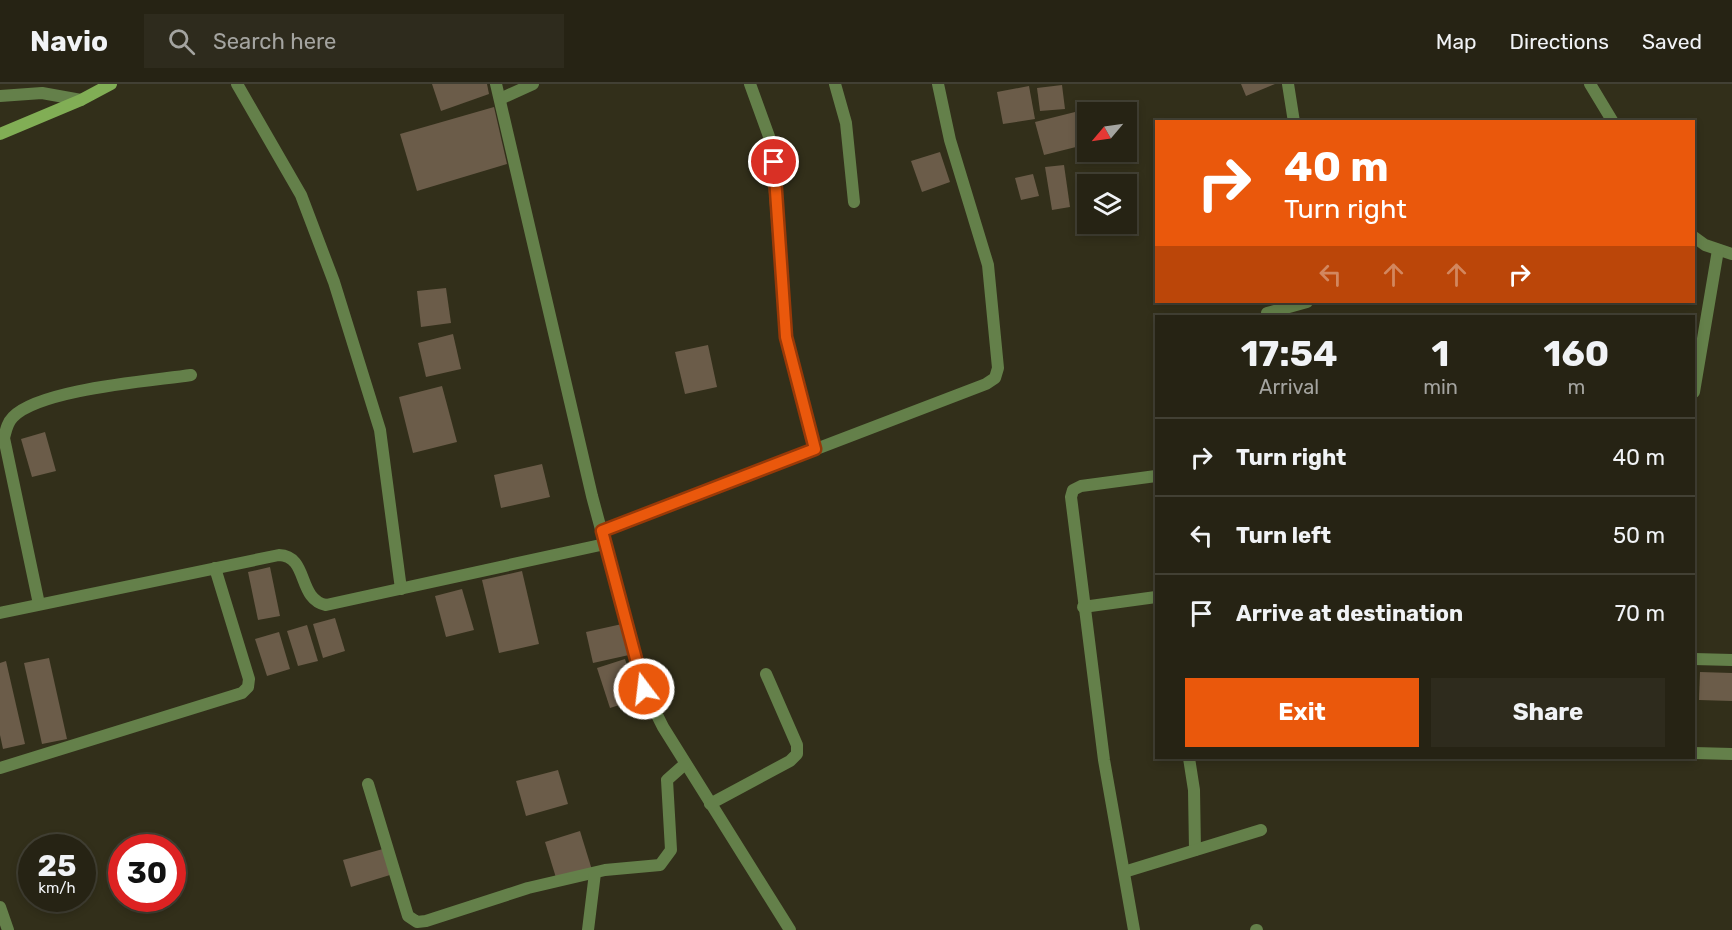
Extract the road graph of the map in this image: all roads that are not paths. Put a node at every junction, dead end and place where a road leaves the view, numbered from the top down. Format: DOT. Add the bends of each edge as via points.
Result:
graph roads {
  1 [pos="111,84"];
  2 [pos="237,84"];
  3 [pos="496,84"];
  4 [pos="533,84"];
  5 [pos="750,84"];
  6 [pos="835,84"];
  7 [pos="938,84"];
  8 [pos="1288,84"];
  9 [pos="1590,84"];
  10 [pos="0,96"];
  11 [pos="500,99"];
  12 [pos="81,100"];
  13 [pos="1294,120"];
  14 [pos="1612,120"];
  15 [pos="0,134"];
  16 [pos="854,202"];
  17 [pos="1695,238"];
  18 [pos="1718,250"];
  19 [pos="1732,254"];
  20 [pos="1303,303"];
  21 [pos="1267,313"];
  22 [pos="191,375"];
  23 [pos="1695,386"];
  24 [pos="815,449"];
  25 [pos="1155,476"];
  26 [pos="603,537"];
  27 [pos="214,568"];
  28 [pos="401,589"];
  29 [pos="1155,597"];
  30 [pos="39,604"];
  31 [pos="1083,607"];
  32 [pos="0,613"];
  33 [pos="1695,659"];
  34 [pos="1732,660"];
  35 [pos="766,674"];
  36 [pos="1695,753"];
  37 [pos="1732,754"];
  38 [pos="1189,759"];
  39 [pos="685,764"];
  40 [pos="0,768"];
  41 [pos="368,784"];
  42 [pos="710,804"];
  43 [pos="1261,830"];
  44 [pos="1195,850"];
  45 [pos="1124,872"];
  46 [pos="595,873"];
  47 [pos="0,907"];
  48 [pos="8,930"];
  49 [pos="588,930"];
  50 [pos="790,930"];
  51 [pos="1134,930"];
  1 -- 12 [label="main road"];
  2 -- 28 [label="street" via="301,195 334,282 380,430"];
  3 -- 11 [label="street"];
  4 -- 11 [label="street"];
  5 -- 24 [label="street" via="771,142 786,337"];
  6 -- 16 [label="street" via="846,123"];
  7 -- 24 [label="street" via="950,140 988,265 998,368 986,384"];
  8 -- 13 [label="street"];
  9 -- 14 [label="street"];
  10 -- 12 [label="street" via="42,93"];
  11 -- 26 [label="street"];
  12 -- 15 [label="main road"];
  17 -- 18 [label="street"];
  18 -- 19 [label="street"];
  18 -- 23 [label="street"];
  20 -- 21 [label="street"];
  22 -- 30 [label="street" via="55,396 15,415 7,425 4,438"];
  24 -- 26 [label="street"];
  25 -- 31 [label="street" via="1073,490"];
  26 -- 28 [label="street"];
  26 -- 39 [label="street" via="644,689"];
  27 -- 28 [label="street" via="287,555 296,560 310,597 317,604"];
  27 -- 30 [label="street"];
  27 -- 40 [label="street" via="249,679 242,693"];
  29 -- 31 [label="street"];
  30 -- 32 [label="street"];
  31 -- 45 [label="street"];
  33 -- 34 [label="street"];
  35 -- 42 [label="street" via="797,745 797,754"];
  36 -- 37 [label="street"];
  38 -- 44 [label="street"];
  39 -- 42 [label="street"];
  39 -- 46 [label="street" via="667,780 671,850 667,859 660,865"];
  41 -- 46 [label="street" via="408,916 417,922 528,888"];
  42 -- 50 [label="street"];
  43 -- 44 [label="street"];
  44 -- 45 [label="street"];
  45 -- 51 [label="street"];
  46 -- 49 [label="street"];
  47 -- 48 [label="street"];
}
